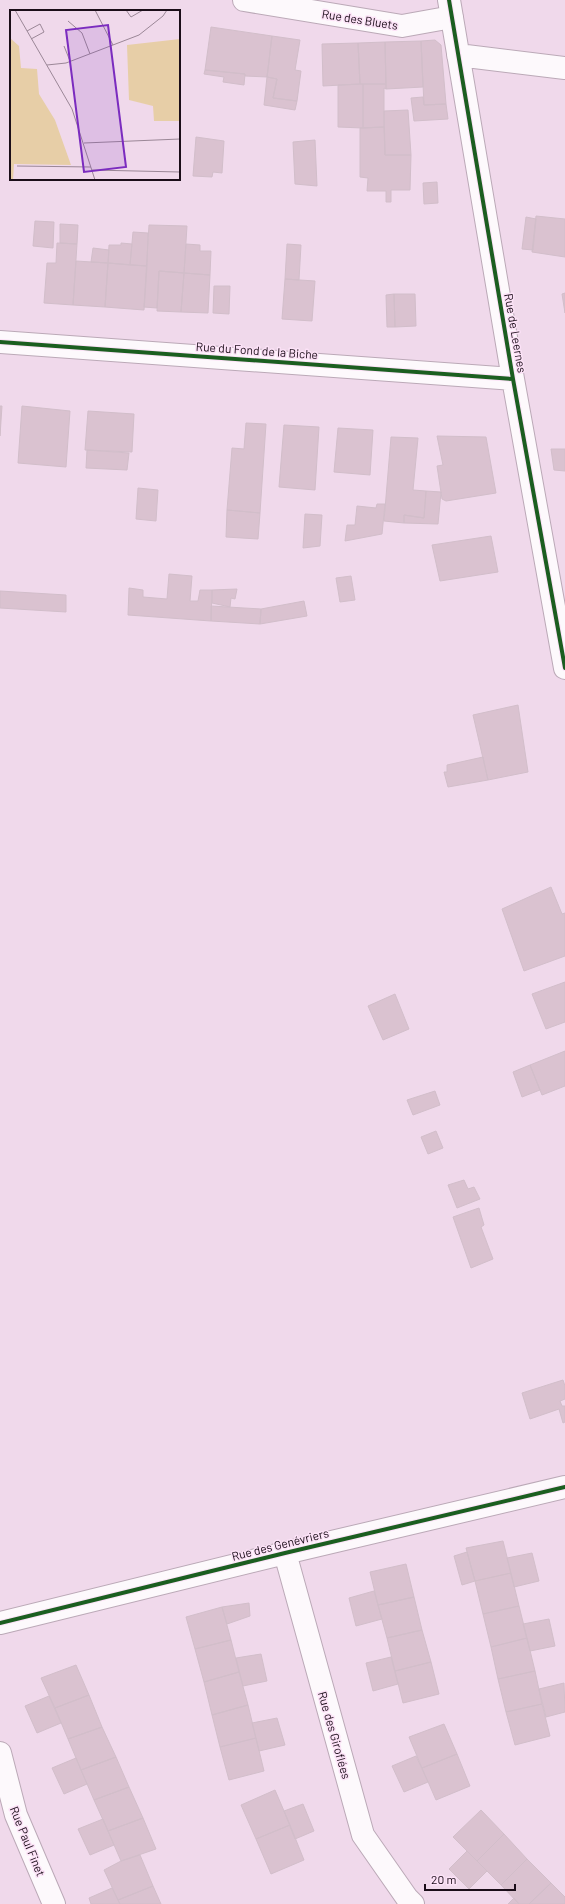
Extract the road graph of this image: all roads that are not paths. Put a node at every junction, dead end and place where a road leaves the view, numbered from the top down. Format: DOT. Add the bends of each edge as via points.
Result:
graph roads {
  1 [pos="244,0"];
  2 [pos="451,8"];
  3 [pos="458,55"];
  4 [pos="565,68"];
  5 [pos="0,342"];
  6 [pos="513,379"];
  7 [pos="565,668"];
  8 [pos="565,1487"];
  9 [pos="285,1553"];
  10 [pos="0,1623"];
  11 [pos="0,1752"];
  12 [pos="54,1904"];
  13 [pos="413,1904"];
  1 -- 2 [label="street, Rue des Bluets" via="402,26"];
  2 -- 3 [label="street, Rue de Leernes"];
  3 -- 4 [label="street"];
  3 -- 6 [label="street, Rue de Leernes"];
  5 -- 6 [label="street, Rue du Fond de la Biche"];
  6 -- 7 [label="street, Rue de Leernes"];
  8 -- 9 [label="street, Rue des Genévriers"];
  9 -- 10 [label="street, Rue des Genévriers"];
  9 -- 13 [label="street, Rue des Giroflées" via="363,1835"];
  11 -- 12 [label="street, Rue Paul Finet" via="16,1815"];
}
